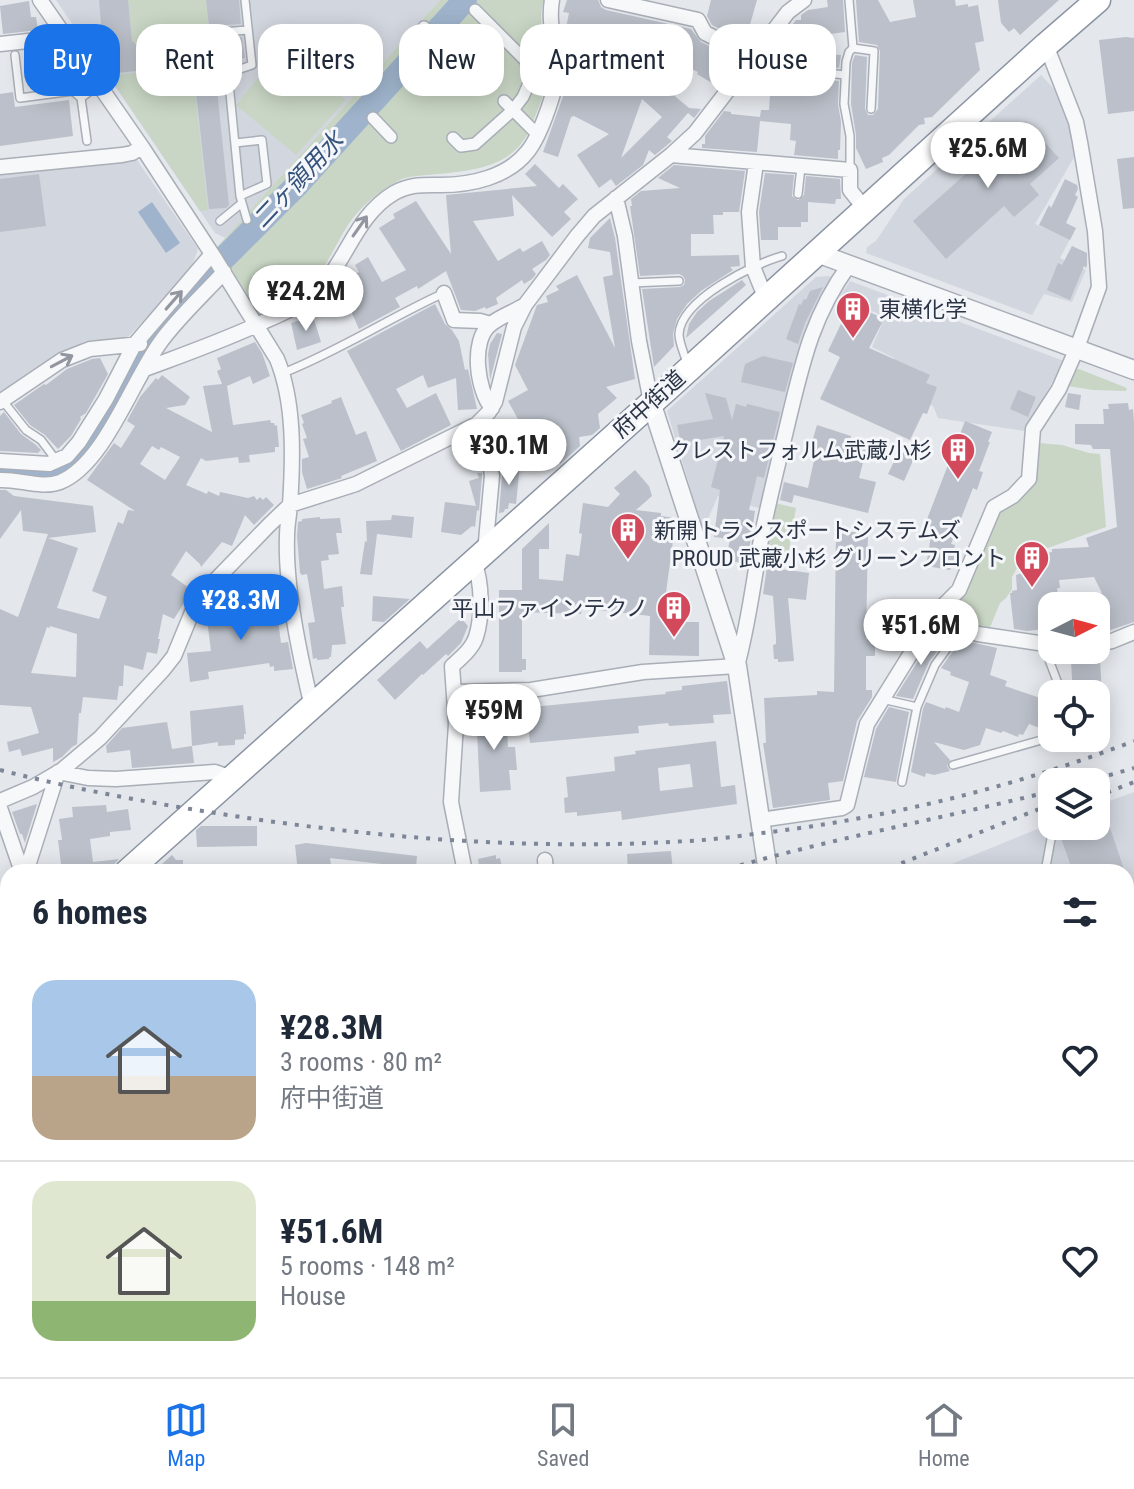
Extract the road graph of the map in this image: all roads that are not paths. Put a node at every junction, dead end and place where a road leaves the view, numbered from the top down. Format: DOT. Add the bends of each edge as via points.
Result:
graph roads {
  1 [pos="40,0"];
  2 [pos="245,0"];
  3 [pos="552,0"];
  4 [pos="608,0"];
  5 [pos="804,0"];
  6 [pos="849,0"];
  7 [pos="1098,0"];
  8 [pos="475,10"];
  9 [pos="56,24"];
  10 [pos="779,24"];
  11 [pos="242,30"];
  12 [pos="248,30"];
  13 [pos="709,35"];
  14 [pos="24,41"];
  15 [pos="0,44"];
  16 [pos="1046,45"];
  17 [pos="853,48"];
  18 [pos="15,55"];
  19 [pos="836,74"];
  20 [pos="845,75"];
  21 [pos="84,96"];
  22 [pos="107,96"];
  23 [pos="724,96"];
  24 [pos="81,98"];
  25 [pos="504,101"];
  26 [pos="871,109"];
  27 [pos="513,110"];
  28 [pos="373,118"];
  29 [pos="268,133"];
  30 [pos="537,134"];
  31 [pos="391,137"];
  32 [pos="453,138"];
  33 [pos="262,140"];
  34 [pos="87,141"];
  35 [pos="235,143"];
  36 [pos="142,147"];
  37 [pos="671,155"];
  38 [pos="756,163"];
  39 [pos="0,167"];
  40 [pos="801,167"];
  41 [pos="850,170"];
  42 [pos="798,194"];
  43 [pos="616,198"];
  44 [pos="241,199"];
  45 [pos="865,209"];
  46 [pos="247,220"];
  47 [pos="220,221"];
  48 [pos="817,253"];
  49 [pos="782,256"];
  50 [pos="218,263"];
  51 [pos="849,265"];
  52 [pos="753,267"];
  53 [pos="679,281"];
  54 [pos="631,283"];
  55 [pos="444,293"];
  56 [pos="766,299"];
  57 [pos="525,305"];
  58 [pos="490,324"];
  59 [pos="257,325"];
  60 [pos="161,341"];
  61 [pos="134,345"];
  62 [pos="1077,348"];
  63 [pos="145,369"];
  64 [pos="689,369"];
  65 [pos="1134,370"];
  66 [pos="283,373"];
  67 [pos="1,402"];
  68 [pos="651,402"];
  69 [pos="488,413"];
  70 [pos="0,461"];
  71 [pos="57,461"];
  72 [pos="0,480"];
  73 [pos="290,505"];
  74 [pos="480,556"];
  75 [pos="936,613"];
  76 [pos="961,629"];
  77 [pos="1134,632"];
  78 [pos="1110,642"];
  79 [pos="1038,643"];
  80 [pos="737,666"];
  81 [pos="455,692"];
  82 [pos="882,698"];
  83 [pos="312,707"];
  84 [pos="917,707"];
  85 [pos="1038,741"];
  86 [pos="953,765"];
  87 [pos="58,772"];
  88 [pos="232,778"];
  89 [pos="902,782"];
  90 [pos="0,801"];
  91 [pos="0,808"];
  92 [pos="760,820"];
  93 [pos="1051,840"];
  94 [pos="21,864"];
  95 [pos="27,864"];
  96 [pos="136,864"];
  97 [pos="463,864"];
  98 [pos="767,864"];
  99 [pos="1046,864"];
  1 -- 9 [label="street"];
  2 -- 12 [label="lane"];
  3 -- 30 [label="street" via="557,80"];
  4 -- 13 [label="street" via="698,20"];
  5 -- 10 [label="street"];
  6 -- 17 [label="lane"];
  7 -- 16 [label="highway, 府中街道"];
  8 -- 27 [label="street" via="528,67 528,87"];
  11 -- 12 [label="lane"];
  12 -- 35 [label="lane" via="252,65 228,73"];
  14 -- 15 [label="street"];
  16 -- 45 [label="highway, 府中街道"];
  16 -- 62 [label="street" via="1076,122 1098,256 1099,287"];
  17 -- 20 [label="lane"];
  17 -- 26 [label="lane" via="874,51"];
  18 -- 24 [label="lane" via="20,98 73,91"];
  19 -- 20 [label="lane"];
  20 -- 41 [label="lane"];
  21 -- 24 [label="lane"];
  22 -- 36 [label="street"];
  23 -- 37 [label="street"];
  24 -- 34 [label="lane"];
  25 -- 27 [label="street"];
  27 -- 30 [label="street"];
  27 -- 32 [label="street" via="475,144 461,146"];
  28 -- 31 [label="street"];
  29 -- 33 [label="lane"];
  59 -- 30 [label="street, one-way" via="314,294 363,221 391,195 407,186 496,176 528,152"];
  33 -- 35 [label="lane"];
  33 -- 44 [label="lane" via="267,184"];
  35 -- 44 [label="lane"];
  36 -- 39 [label="street" via="132,153"];
  36 -- 50 [label="street"];
  37 -- 38 [label="street"];
  37 -- 43 [label="street"];
  38 -- 40 [label="street"];
  38 -- 52 [label="street" via="749,212"];
  40 -- 41 [label="street"];
  40 -- 42 [label="lane"];
  41 -- 45 [label="street" via="850,190"];
  43 -- 54 [label="street"];
  43 -- 57 [label="street" via="588,222"];
  44 -- 46 [label="lane"];
  44 -- 47 [label="lane"];
  45 -- 48 [label="highway, 府中街道"];
  48 -- 51 [label="street"];
  48 -- 56 [label="highway, 府中街道"];
  49 -- 52 [label="lane"];
  50 -- 59 [label="street"];
  50 -- 60 [label="street"];
  61 -- 50 [label="street, one-way"];
  51 -- 62 [label="street"];
  51 -- 80 [label="street" via="823,307 804,358 772,483"];
  52 -- 56 [label="street"];
  52 -- 64 [label="lane" via="706,295 687,316 679,333"];
  53 -- 54 [label="lane"];
  54 -- 68 [label="street"];
  55 -- 58 [label="street" via="454,320"];
  55 -- 66 [label="lane"];
  56 -- 64 [label="highway, 府中街道"];
  57 -- 58 [label="street"];
  57 -- 69 [label="street"];
  58 -- 69 [label="street" via="478,354"];
  59 -- 63 [label="street"];
  59 -- 66 [label="street"];
  60 -- 61 [label="street"];
  60 -- 63 [label="street"];
  67 -- 61 [label="street, one-way" via="62,360 90,349"];
  61 -- 71 [label="street" via="79,442"];
  62 -- 65 [label="street"];
  62 -- 75 [label="street" via="1033,429 1029,479 994,507 959,590"];
  63 -- 72 [label="street" via="96,451 74,475 57,483"];
  64 -- 68 [label="highway, 府中街道"];
  66 -- 73 [label="street" via="291,427"];
  67 -- 71 [label="lane"];
  68 -- 74 [label="highway, 府中街道"];
  68 -- 80 [label="street"];
  69 -- 73 [label="street" via="356,484"];
  69 -- 74 [label="street" via="492,476"];
  70 -- 71 [label="street"];
  73 -- 83 [label="street" via="290,586"];
  73 -- 87 [label="street" via="204,592 163,670 100,738"];
  74 -- 81 [label="street" via="476,639 452,666"];
  74 -- 83 [label="highway, 府中街道"];
  75 -- 76 [label="street"];
  75 -- 82 [label="street"];
  76 -- 79 [label="street"];
  76 -- 84 [label="lane" via="935,665"];
  77 -- 78 [label="street"];
  80 -- 81 [label="street" via="643,672 531,690"];
  80 -- 92 [label="street"];
  81 -- 97 [label="street" via="451,802"];
  82 -- 84 [label="lane"];
  82 -- 92 [label="street" via="867,724 847,805"];
  83 -- 88 [label="highway, 府中街道"];
  84 -- 89 [label="lane"];
  85 -- 86 [label="lane"];
  87 -- 88 [label="street" via="116,779 215,772"];
  87 -- 90 [label="street"];
  87 -- 95 [label="street"];
  88 -- 96 [label="highway, 府中街道"];
  91 -- 94 [label="street"];
  92 -- 98 [label="street"];
  93 -- 99 [label="lane"];
}
